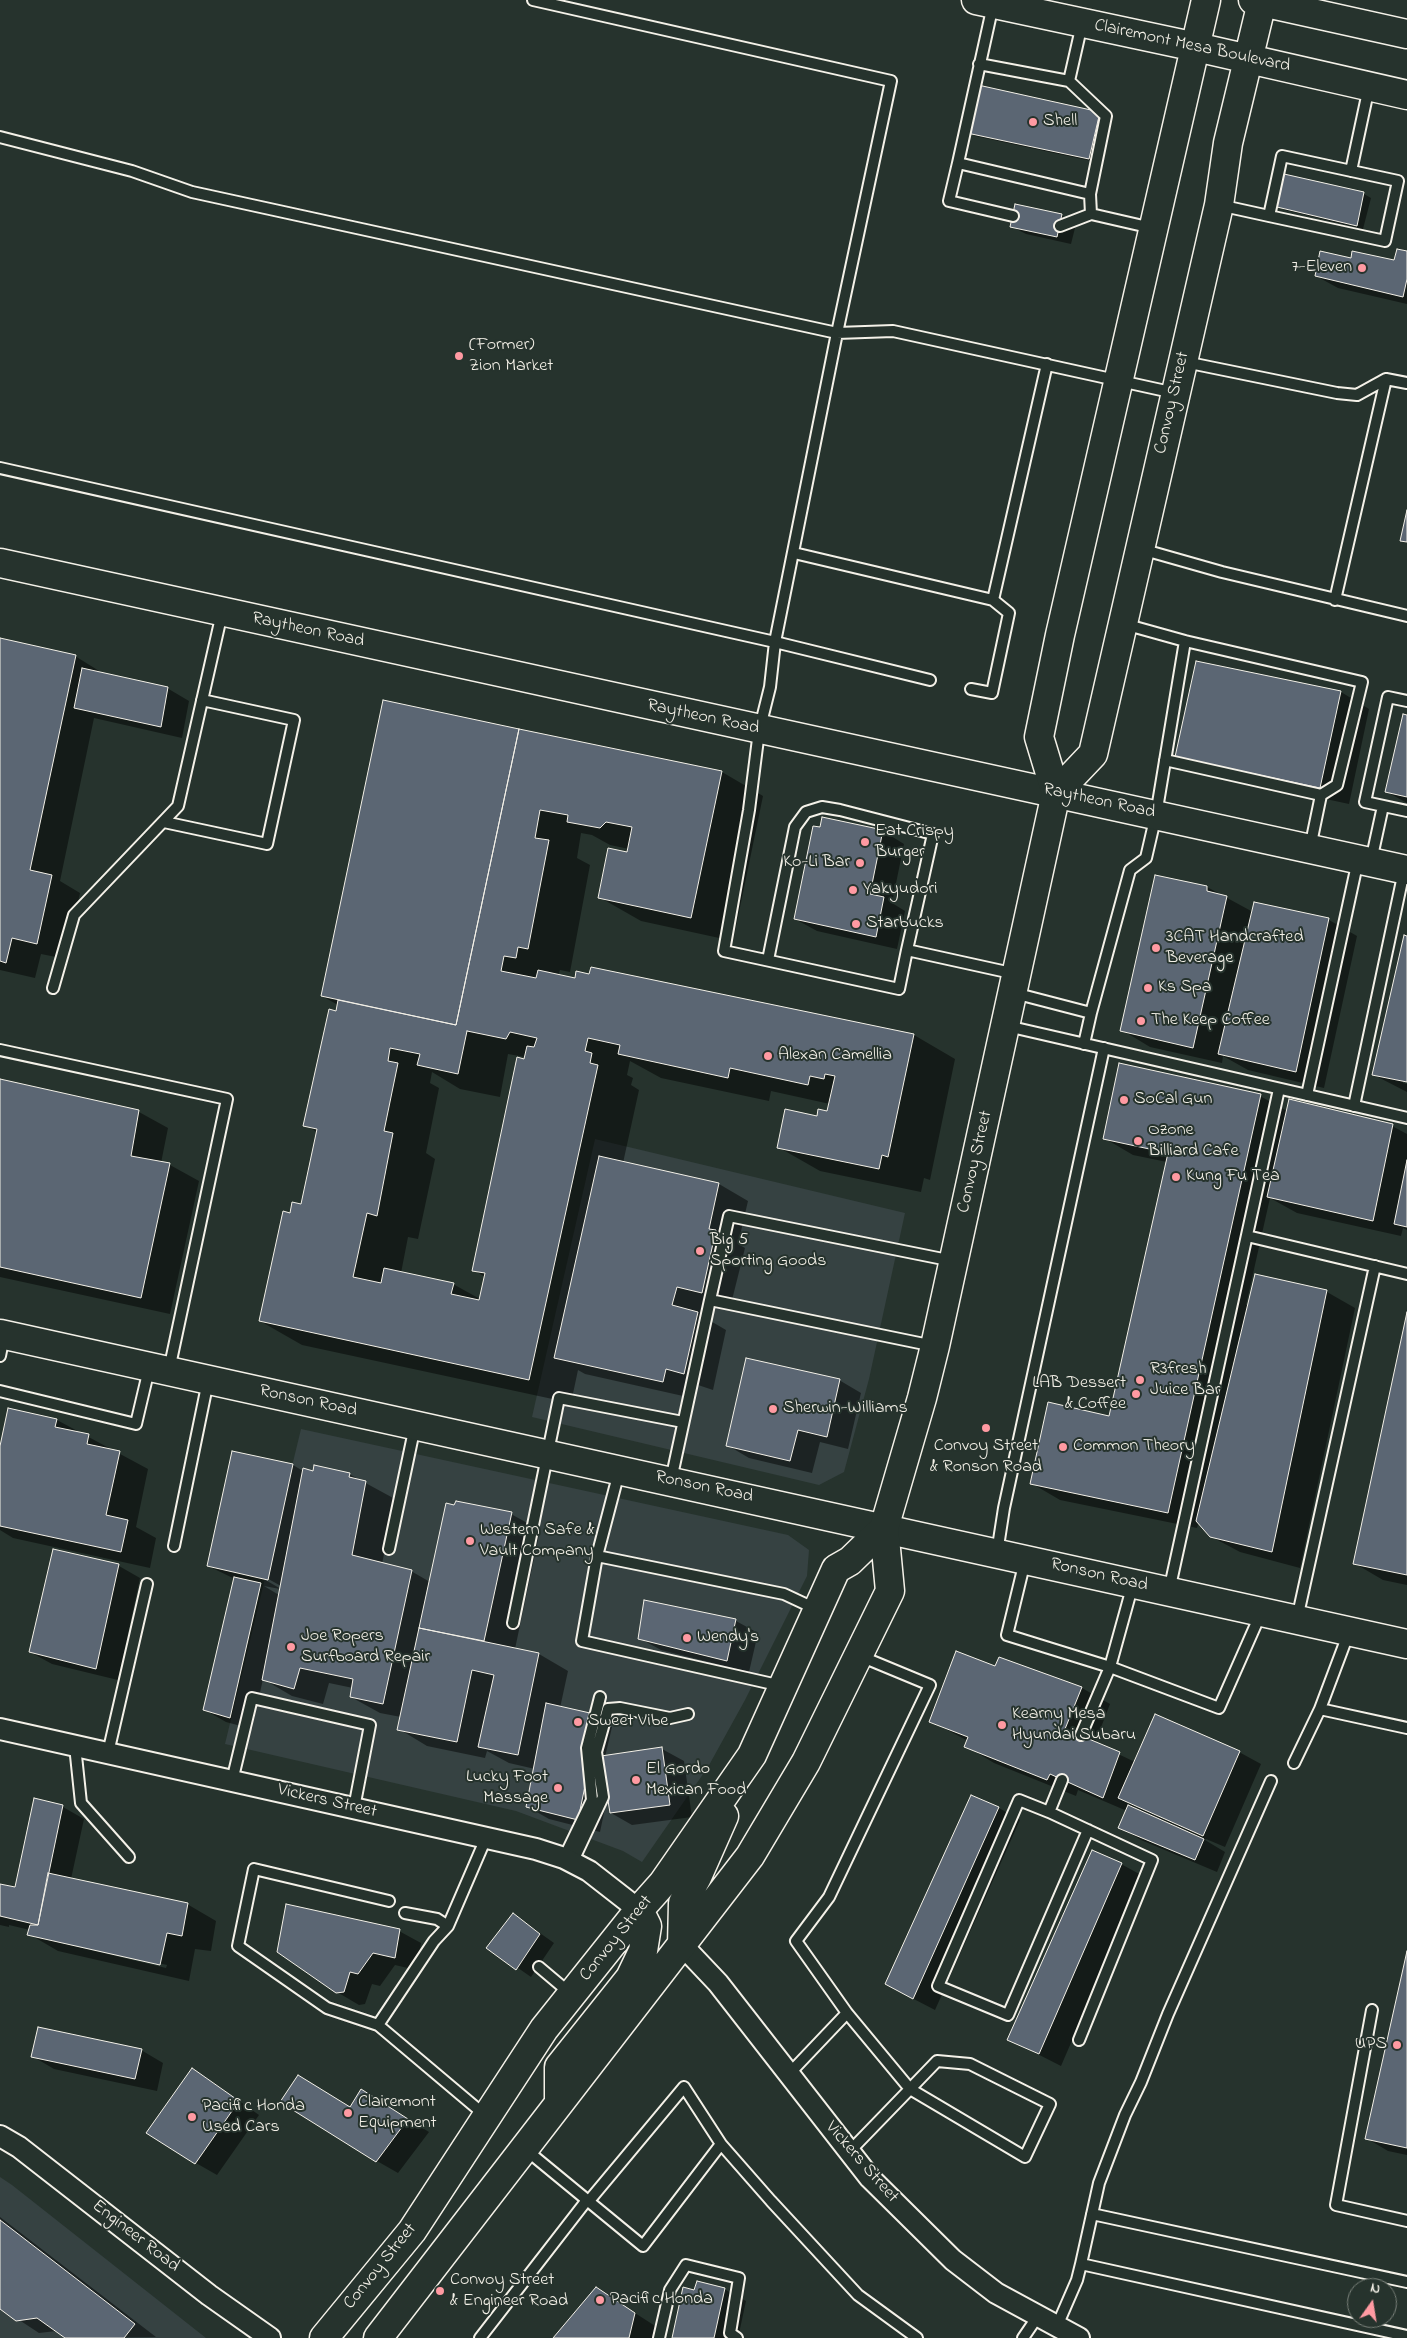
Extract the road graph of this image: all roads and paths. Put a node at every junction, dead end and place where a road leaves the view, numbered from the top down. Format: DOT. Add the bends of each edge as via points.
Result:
graph roads {
  1 [pos="533,0"];
  2 [pos="1206,0"];
  3 [pos="1259,1"];
  4 [pos="985,2"];
  5 [pos="1082,23"];
  6 [pos="1407,34"];
  7 [pos="1196,47"];
  8 [pos="1248,59"];
  9 [pos="979,64"];
  10 [pos="1069,81"];
  11 [pos="1369,87"];
  12 [pos="1407,95"];
  13 [pos="0,137"];
  14 [pos="958,164"];
  15 [pos="1351,171"];
  16 [pos="1090,194"];
  17 [pos="1219,205"];
  18 [pos="1091,214"];
  19 [pos="1013,216"];
  20 [pos="1269,216"];
  21 [pos="1060,226"];
  22 [pos="1153,228"];
  23 [pos="837,333"];
  24 [pos="1182,361"];
  25 [pos="1047,364"];
  26 [pos="1386,379"];
  27 [pos="1118,380"];
  28 [pos="1407,383"];
  29 [pos="1176,393"];
  30 [pos="0,468"];
  31 [pos="1140,548"];
  32 [pos="794,553"];
  33 [pos="0,564"];
  34 [pos="993,600"];
  35 [pos="1335,600"];
  36 [pos="222,612"];
  37 [pos="1407,616"];
  38 [pos="1123,623"];
  39 [pos="1185,641"];
  40 [pos="775,642"];
  41 [pos="930,680"];
  42 [pos="971,689"];
  43 [pos="202,700"];
  44 [pos="1407,701"];
  45 [pos="759,730"];
  46 [pos="1165,760"];
  47 [pos="1056,793"];
  48 [pos="1321,795"];
  49 [pos="1383,806"];
  50 [pos="1407,811"];
  51 [pos="1156,815"];
  52 [pos="164,822"];
  53 [pos="1310,849"];
  54 [pos="1364,861"];
  55 [pos="1406,870"];
  56 [pos="907,950"];
  57 [pos="768,960"];
  58 [pos="1016,984"];
  59 [pos="53,988"];
  60 [pos="1091,1013"];
  61 [pos="1006,1026"];
  62 [pos="1084,1044"];
  63 [pos="1104,1048"];
  64 [pos="0,1050"];
  65 [pos="1279,1089"];
  66 [pos="1307,1095"];
  67 [pos="1354,1106"];
  68 [pos="1407,1118"];
  69 [pos="1247,1236"];
  70 [pos="954,1262"];
  71 [pos="1375,1266"];
  72 [pos="1407,1274"];
  73 [pos="710,1300"];
  74 [pos="2,1341"];
  75 [pos="935,1346"];
  76 [pos="159,1369"];
  77 [pos="208,1380"];
  78 [pos="0,1390"];
  79 [pos="683,1422"];
  80 [pos="415,1425"];
  81 [pos="547,1454"];
  82 [pos="620,1470"];
  83 [pos="670,1481"];
  84 [pos="884,1528"];
  85 [pos="174,1546"];
  86 [pos="389,1549"];
  87 [pos="996,1553"];
  88 [pos="597,1556"];
  89 [pos="1025,1559"];
  90 [pos="1133,1583"];
  91 [pos="147,1584"];
  92 [pos="1168,1591"];
  93 [pos="818,1610"];
  94 [pos="1261,1612"];
  95 [pos="1298,1620"];
  96 [pos="513,1623"];
  97 [pos="1349,1631"];
  98 [pos="1407,1644"];
  99 [pos="859,1656"];
  100 [pos="1110,1667"];
  101 [pos="783,1686"];
  102 [pos="600,1697"];
  103 [pos="1320,1709"];
  104 [pos="688,1714"];
  105 [pos="1407,1728"];
  106 [pos="0,1729"];
  107 [pos="1081,1735"];
  108 [pos="75,1746"];
  109 [pos="108,1753"];
  110 [pos="752,1755"];
  111 [pos="1294,1763"];
  112 [pos="1062,1780"];
  113 [pos="232,1781"];
  114 [pos="1271,1781"];
  115 [pos="354,1808"];
  116 [pos="1049,1812"];
  117 [pos="1088,1830"];
  118 [pos="486,1838"];
  119 [pos="129,1857"];
  120 [pos="568,1861"];
  121 [pos="389,1901"];
  122 [pos="639,1910"];
  123 [pos="405,1913"];
  124 [pos="448,1926"];
  125 [pos="682,1945"];
  126 [pos="539,1967"];
  127 [pos="572,1995"];
  128 [pos="1372,2010"];
  129 [pos="847,2012"];
  130 [pos="378,2025"];
  131 [pos="1080,2040"];
  132 [pos="789,2074"];
  133 [pos="910,2089"];
  134 [pos="560,2103"];
  135 [pos="486,2116"];
  136 [pos="0,2136"];
  137 [pos="721,2144"];
  138 [pos="524,2148"];
  139 [pos="849,2152"];
  140 [pos="588,2201"];
  141 [pos="1092,2214"];
  142 [pos="1407,2221"];
  143 [pos="1081,2264"];
  144 [pos="1407,2282"];
  145 [pos="1038,2316"];
  146 [pos="1057,2326"];
  147 [pos="1407,2336"];
  148 [pos="270,2338"];
  149 [pos="324,2338"];
  150 [pos="378,2338"];
  151 [pos="480,2338"];
  152 [pos="659,2338"];
  153 [pos="737,2338"];
  154 [pos="917,2338"];
  155 [pos="1023,2338"];
  156 [pos="1079,2338"];
  1 -- 23 [label="lane" via="891,81"];
  2 -- 7 [label="main road, Convoy Street"];
  3 -- 6 [label="main road"];
  3 -- 8 [label="main road, Convoy Street"];
  4 -- 5 [label="main road, Clairemont Mesa Boulevard"];
  4 -- 9 [label="lane"];
  5 -- 7 [label="main road, Clairemont Mesa Boulevard"];
  5 -- 10 [label="lane"];
  7 -- 8 [label="main road, Clairemont Mesa Boulevard"];
  7 -- 22 [label="main road, Convoy Street"];
  8 -- 11 [label="main road, Clairemont Mesa Boulevard"];
  8 -- 17 [label="main road, Convoy Street" via="1228,143"];
  9 -- 10 [label="lane"];
  9 -- 14 [label="lane"];
  10 -- 16 [label="lane" via="1106,116"];
  11 -- 12 [label="main road, Clairemont Mesa Boulevard"];
  11 -- 15 [label="lane"];
  13 -- 23 [label="lane" via="132,171 192,192"];
  14 -- 16 [label="lane"];
  14 -- 19 [label="lane" via="949,201"];
  15 -- 20 [label="lane" via="1282,156"];
  15 -- 20 [label="lane" via="1398,181 1385,242"];
  16 -- 18 [label="lane"];
  17 -- 20 [label="lane"];
  17 -- 24 [label="main road, Convoy Street"];
  18 -- 21 [label="lane"];
  18 -- 22 [label="lane"];
  22 -- 27 [label="main road, Convoy Street"];
  23 -- 25 [label="lane" via="892,330"];
  23 -- 32 [label="lane"];
  24 -- 26 [label="lane" via="1357,395"];
  24 -- 29 [label="main road, Convoy Street"];
  25 -- 27 [label="lane"];
  25 -- 34 [label="lane"];
  26 -- 28 [label="lane"];
  26 -- 35 [label="lane"];
  27 -- 29 [label="lane"];
  27 -- 47 [label="main road, Convoy Street" via="1039,737"];
  29 -- 31 [label="main road, Convoy Street"];
  30 -- 40 [label="lane"];
  31 -- 35 [label="lane"];
  31 -- 38 [label="main road, Convoy Street"];
  32 -- 34 [label="lane"];
  32 -- 40 [label="lane"];
  33 -- 36 [label="main road, Raytheon Road"];
  34 -- 42 [label="lane" via="1009,613 992,693"];
  35 -- 37 [label="lane"];
  36 -- 43 [label="lane"];
  36 -- 45 [label="main road, Raytheon Road"];
  38 -- 39 [label="lane"];
  38 -- 47 [label="main road, Convoy Street" via="1093,754"];
  39 -- 46 [label="lane"];
  39 -- 48 [label="lane" via="1362,682 1337,785"];
  40 -- 41 [label="lane"];
  40 -- 45 [label="lane" via="770,687"];
  43 -- 52 [label="lane" via="178,806"];
  43 -- 52 [label="lane" via="294,720 267,844"];
  44 -- 49 [label="lane" via="1388,697 1365,802"];
  45 -- 47 [label="main road, Raytheon Road"];
  45 -- 57 [label="lane" via="749,810 724,950"];
  46 -- 48 [label="lane"];
  46 -- 51 [label="lane"];
  47 -- 51 [label="main road, Raytheon Road"];
  47 -- 58 [label="main road, Convoy Street"];
  48 -- 53 [label="lane"];
  49 -- 50 [label="lane"];
  49 -- 54 [label="lane"];
  51 -- 53 [label="main road, Raytheon Road"];
  51 -- 60 [label="lane" via="1146,858 1130,870"];
  52 -- 59 [label="lane" via="74,915"];
  53 -- 54 [label="main road, Raytheon Road"];
  54 -- 55 [label="main road, Raytheon Road"];
  54 -- 66 [label="lane"];
  55 -- 67 [label="lane"];
  56 -- 57 [label="lane" via="899,989"];
  56 -- 57 [label="lane" via="933,834 822,807 806,812 795,828"];
  56 -- 58 [label="lane"];
  58 -- 60 [label="lane"];
  58 -- 61 [label="main road, Convoy Street"];
  60 -- 62 [label="lane"];
  61 -- 62 [label="lane"];
  61 -- 70 [label="main road, Convoy Street"];
  62 -- 63 [label="lane"];
  63 -- 65 [label="lane"];
  63 -- 87 [label="lane"];
  64 -- 76 [label="lane" via="227,1099"];
  65 -- 66 [label="lane"];
  65 -- 69 [label="lane"];
  66 -- 67 [label="lane"];
  67 -- 68 [label="lane"];
  69 -- 71 [label="lane"];
  69 -- 92 [label="lane"];
  70 -- 73 [label="lane" via="729,1216"];
  70 -- 75 [label="main road, Convoy Street"];
  71 -- 72 [label="lane"];
  71 -- 95 [label="lane"];
  73 -- 75 [label="lane"];
  73 -- 79 [label="lane"];
  74 -- 76 [label="main road, Ronson Road"];
  75 -- 84 [label="main road, Convoy Street"];
  76 -- 77 [label="main road, Ronson Road"];
  76 -- 78 [label="lane" via="136,1424"];
  77 -- 80 [label="main road, Ronson Road"];
  77 -- 85 [label="lane"];
  79 -- 81 [label="lane" via="560,1398"];
  79 -- 83 [label="lane"];
  80 -- 81 [label="main road, Ronson Road"];
  80 -- 86 [label="lane"];
  81 -- 82 [label="main road, Ronson Road"];
  81 -- 96 [label="lane"];
  82 -- 83 [label="main road, Ronson Road"];
  82 -- 88 [label="lane"];
  83 -- 84 [label="main road, Ronson Road"];
  84 -- 87 [label="main road, Ronson Road"];
  84 -- 93 [label="main road, Convoy Street" via="850,1561 836,1569"];
  84 -- 99 [label="main road, Convoy Street" via="890,1591"];
  87 -- 89 [label="main road, Ronson Road"];
  88 -- 93 [label="lane" via="784,1594"];
  88 -- 101 [label="lane" via="582,1641"];
  89 -- 90 [label="main road, Ronson Road"];
  89 -- 100 [label="lane" via="1007,1635"];
  90 -- 92 [label="main road, Ronson Road"];
  90 -- 100 [label="lane"];
  91 -- 109 [label="lane"];
  92 -- 94 [label="main road, Ronson Road"];
  93 -- 101 [label="main road, Convoy Street"];
  94 -- 95 [label="main road, Ronson Road"];
  94 -- 100 [label="lane" via="1219,1708"];
  95 -- 97 [label="main road, Ronson Road"];
  97 -- 98 [label="main road, Ronson Road"];
  97 -- 103 [label="lane"];
  99 -- 125 [label="main road, Convoy Street" via="783,1804 750,1856"];
  99 -- 129 [label="lane" via="930,1685 829,1897 796,1941"];
  100 -- 107 [label="lane"];
  101 -- 110 [label="main road, Convoy Street"];
  102 -- 120 [label="lane" via="588,1748 592,1800"];
  103 -- 105 [label="lane"];
  103 -- 111 [label="lane"];
  104 -- 120 [label="lane" via="670,1718 620,1708 608,1709 596,1752 603,1797"];
  106 -- 108 [label="street, Vickers Street"];
  108 -- 109 [label="street, Vickers Street"];
  108 -- 119 [label="lane" via="81,1803"];
  109 -- 113 [label="street, Vickers Street"];
  110 -- 122 [label="main road, Convoy Street" via="663,1883"];
  110 -- 125 [label="main road" via="683,1903"];
  112 -- 116 [label="lane"];
  113 -- 115 [label="street, Vickers Street"];
  113 -- 115 [label="lane" via="252,1698 370,1725"];
  114 -- 141 [label="lane" via="1125,2115 1099,2183"];
  115 -- 118 [label="street, Vickers Street"];
  116 -- 117 [label="lane"];
  116 -- 117 [label="lane" via="1019,1800 938,1986 1008,2015"];
  117 -- 131 [label="lane" via="1152,1860"];
  118 -- 120 [label="street, Vickers Street" via="536,1849"];
  118 -- 124 [label="lane"];
  120 -- 122 [label="street, Vickers Street" via="589,1871"];
  121 -- 130 [label="lane" via="254,1869 238,1946 328,2008"];
  122 -- 127 [label="main road, Convoy Street"];
  122 -- 134 [label="main road" via="647,1926 644,1951 630,1978 559,2067"];
  123 -- 124 [label="lane" via="436,1919"];
  124 -- 130 [label="lane" via="434,1941"];
  125 -- 132 [label="street, Vickers Street" via="718,1983"];
  125 -- 134 [label="main road, Convoy Street"];
  126 -- 127 [label="lane"];
  127 -- 135 [label="main road, Convoy Street" via="544,2029"];
  128 -- 142 [label="lane" via="1336,2205"];
  129 -- 132 [label="lane"];
  129 -- 133 [label="lane"];
  130 -- 135 [label="lane"];
  132 -- 139 [label="street, Vickers Street"];
  133 -- 133 [label="lane" via="937,2061 970,2064 1050,2104 1025,2157"];
  133 -- 139 [label="lane"];
  134 -- 138 [label="main road, Convoy Street"];
  135 -- 149 [label="main road, Convoy Street" via="412,2231"];
  136 -- 148 [label="street, Engineer Road"];
  137 -- 140 [label="lane" via="642,2246"];
  137 -- 140 [label="lane" via="684,2087"];
  137 -- 154 [label="lane" via="858,2295"];
  138 -- 140 [label="lane"];
  138 -- 150 [label="main road, Convoy Street"];
  139 -- 145 [label="street, Vickers Street" via="870,2178 953,2260 996,2293"];
  140 -- 151 [label="lane"];
  141 -- 143 [label="lane"];
  141 -- 144 [label="lane"];
  143 -- 146 [label="lane"];
  143 -- 147 [label="lane"];
  145 -- 146 [label="street, Vickers Street"];
  145 -- 155 [label="lane"];
  146 -- 156 [label="street, Vickers Street"];
  152 -- 153 [label="lane" via="670,2290 686,2265 739,2278 730,2333"];
}
